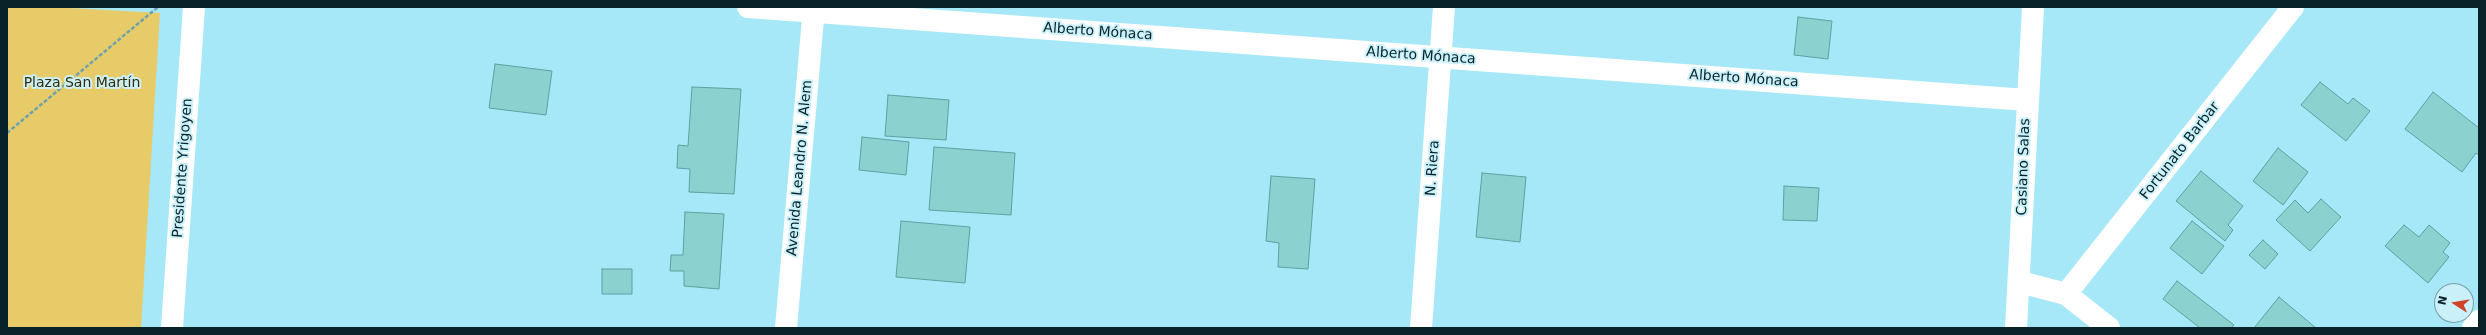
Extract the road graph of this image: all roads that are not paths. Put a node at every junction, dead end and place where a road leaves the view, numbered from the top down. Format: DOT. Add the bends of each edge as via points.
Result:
graph roads {
  1 [pos="194,7"];
  2 [pos="748,7"];
  3 [pos="1444,7"];
  4 [pos="2033,7"];
  5 [pos="2293,7"];
  6 [pos="814,9"];
  7 [pos="1441,57"];
  8 [pos="2027,100"];
  9 [pos="2020,282"];
  10 [pos="2066,294"];
  11 [pos="2479,321"];
  12 [pos="172,328"];
  13 [pos="786,328"];
  14 [pos="1422,328"];
  15 [pos="2016,328"];
  16 [pos="2109,328"];
  17 [pos="2473,328"];
  1 -- 12 [label="street, Presidente Yrigoyen"];
  2 -- 6 [label="street, Alberto Mónaca"];
  3 -- 7 [label="street, N. Riera"];
  4 -- 8 [label="street, Casiano Salas"];
  5 -- 10 [label="street, Fortunato Barbar"];
  6 -- 7 [label="street, Alberto Mónaca"];
  6 -- 13 [label="street, Avenida Leandro N. Alem"];
  7 -- 8 [label="street, Alberto Mónaca"];
  7 -- 14 [label="street, N. Riera"];
  8 -- 9 [label="street, Casiano Salas"];
  9 -- 10 [label="street"];
  9 -- 15 [label="street, Casiano Salas"];
  10 -- 16 [label="street"];
  11 -- 17 [label="street"];
}
